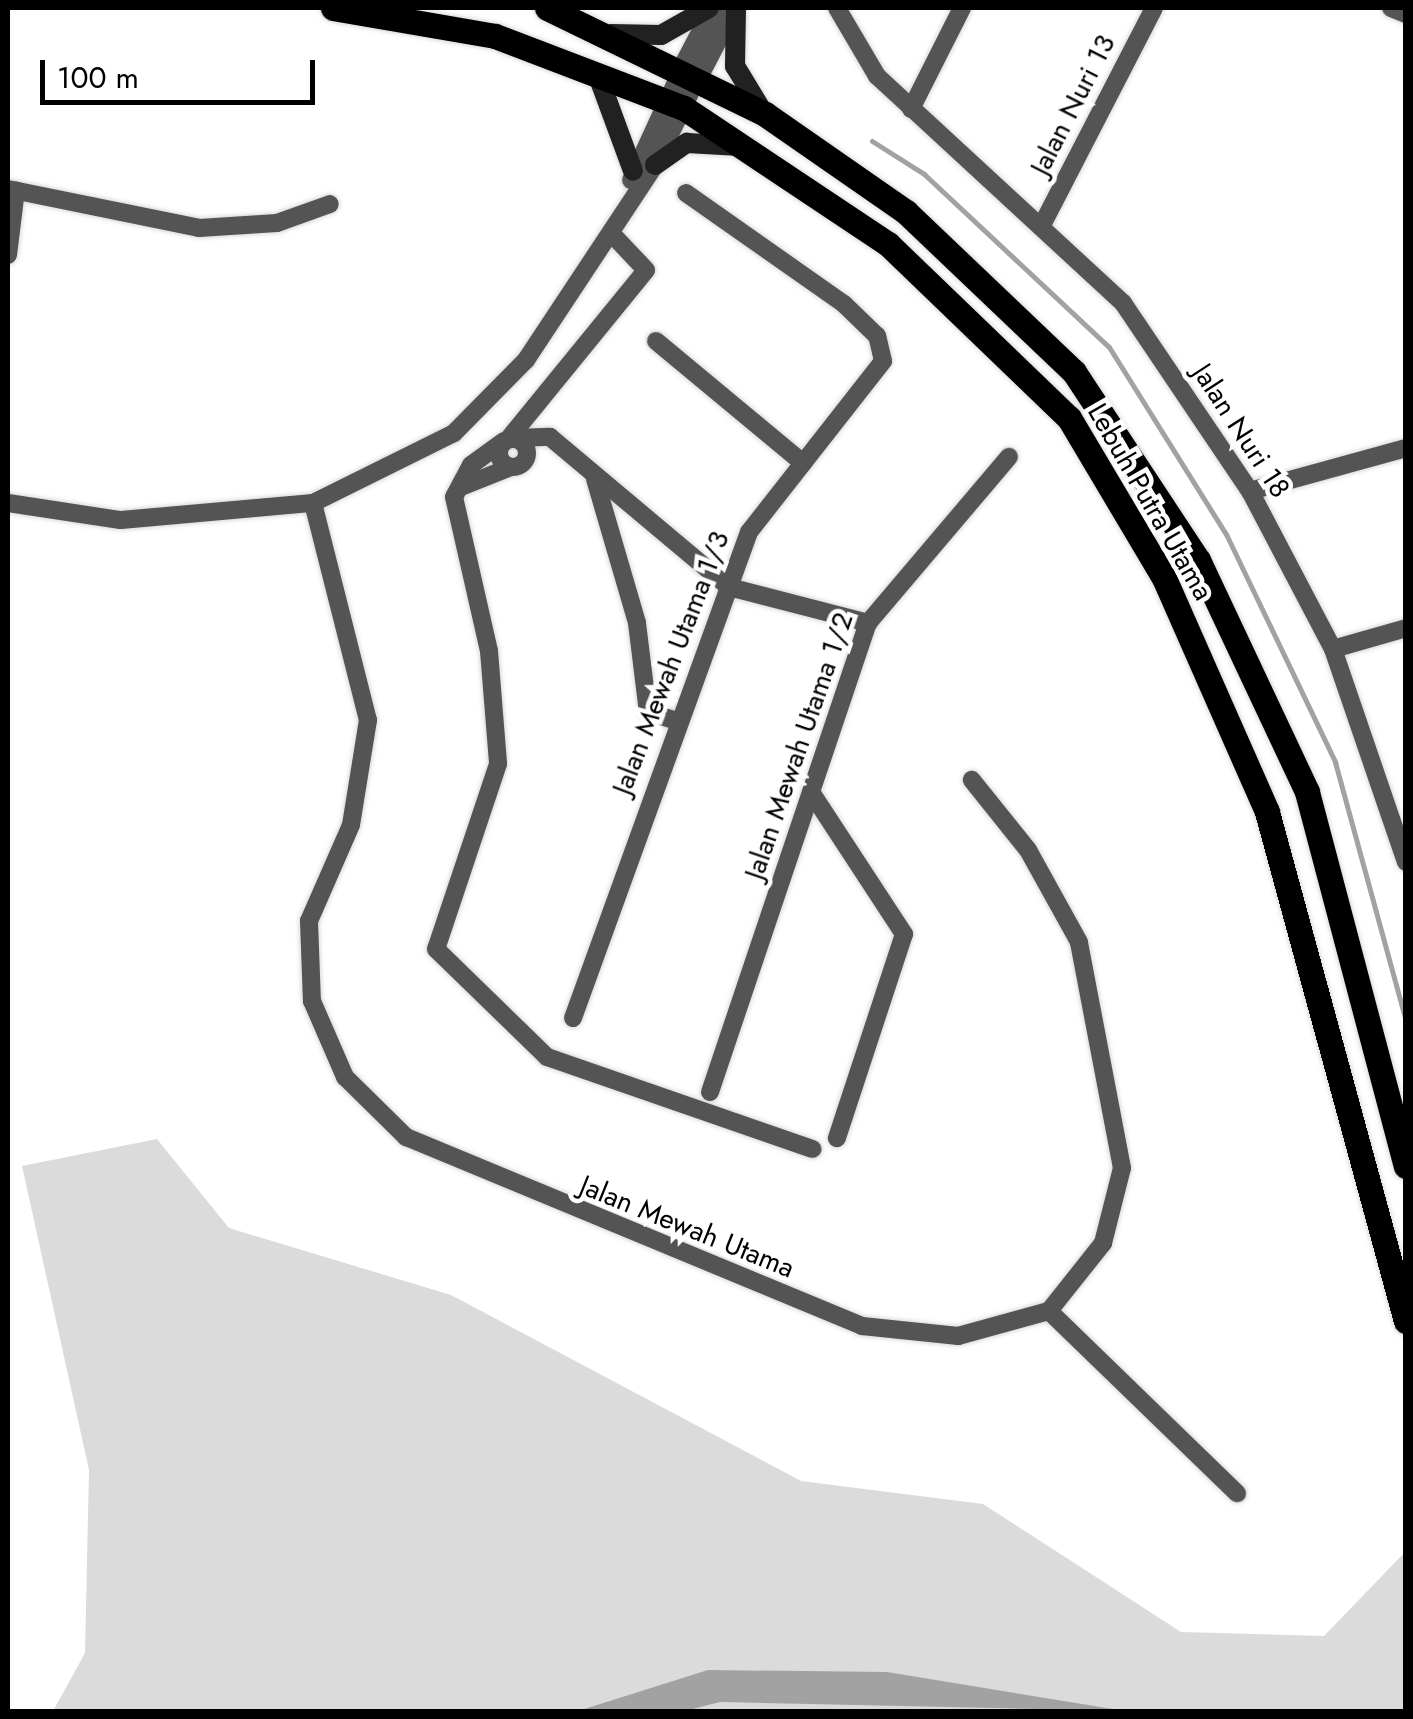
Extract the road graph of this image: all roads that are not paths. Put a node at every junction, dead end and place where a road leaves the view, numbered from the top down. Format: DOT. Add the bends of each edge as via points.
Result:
graph roads {
  1 [pos="333,8"];
  2 [pos="547,8"];
  3 [pos="712,8"];
  4 [pos="735,8"];
  5 [pos="837,8"];
  6 [pos="962,8"];
  7 [pos="1154,8"];
  8 [pos="1392,8"];
  9 [pos="1406,14"];
  10 [pos="586,24"];
  11 [pos="691,72"];
  12 [pos="596,73"];
  13 [pos="676,104"];
  14 [pos="911,109"];
  15 [pos="764,114"];
  16 [pos="742,146"];
  17 [pos="656,165"];
  18 [pos="633,171"];
  19 [pos="12,189"];
  20 [pos="686,193"];
  21 [pos="330,204"];
  22 [pos="616,226"];
  23 [pos="1040,228"];
  24 [pos="8,255"];
  25 [pos="656,341"];
  26 [pos="509,439"];
  27 [pos="1406,448"];
  28 [pos="563,451"];
  29 [pos="1009,457"];
  30 [pos="802,463"];
  31 [pos="518,464"];
  32 [pos="595,478"];
  33 [pos="458,488"];
  34 [pos="1250,491"];
  35 [pos="8,503"];
  36 [pos="313,503"];
  37 [pos="730,587"];
  38 [pos="868,622"];
  39 [pos="1406,628"];
  40 [pos="1332,648"];
  41 [pos="676,720"];
  42 [pos="972,780"];
  43 [pos="811,792"];
  44 [pos="1406,862"];
  45 [pos="573,1018"];
  46 [pos="710,1092"];
  47 [pos="837,1138"];
  48 [pos="813,1149"];
  49 [pos="1406,1166"];
  50 [pos="1048,1311"];
  51 [pos="1406,1320"];
  52 [pos="1238,1494"];
  1 -- 12 [label="main road, Lebuh Putra Utama" via="495,36"];
  2 -- 10 [label="main road, Lebuh Putra Utama"];
  3 -- 10 [label="main road" via="661,35"];
  3 -- 11 [label="street"];
  4 -- 11 [label="street"];
  4 -- 15 [label="main road" via="735,66"];
  5 -- 14 [label="street, Jalan Nuri 18" via="876,76"];
  6 -- 14 [label="street"];
  7 -- 23 [label="street, Jalan Nuri 13"];
  8 -- 9 [label="street"];
  10 -- 11 [label="main road, Lebuh Putra Utama"];
  11 -- 13 [label="street"];
  11 -- 15 [label="main road, Lebuh Putra Utama"];
  12 -- 13 [label="main road, Lebuh Putra Utama"];
  12 -- 18 [label="main road"];
  13 -- 16 [label="main road, Lebuh Putra Utama"];
  13 -- 17 [label="street"];
  13 -- 18 [label="street"];
  14 -- 23 [label="street, Jalan Nuri 18"];
  15 -- 49 [label="main road, Lebuh Putra Utama" via="906,212 1074,372 1198,560 1307,792"];
  16 -- 17 [label="main road" via="687,144"];
  16 -- 51 [label="main road, Lebuh Putra Utama" via="888,244 1048,396 1164,578 1267,812"];
  17 -- 22 [label="street"];
  18 -- 22 [label="street"];
  19 -- 21 [label="street" via="199,228 277,223"];
  19 -- 24 [label="street"];
  20 -- 30 [label="street, Jalan Mewah Utama 1/3" via="844,304 877,336 883,361"];
  22 -- 26 [label="street" via="646,270"];
  22 -- 36 [label="street" via="526,360 454,433"];
  23 -- 34 [label="street, Jalan Nuri 18" via="1123,302"];
  25 -- 30 [label="street"];
  26 -- 28 [label="street" via="536,432"];
  26 -- 31 [label="street" via="498,456"];
  26 -- 33 [label="street"];
  27 -- 34 [label="street"];
  28 -- 31 [label="street"];
  28 -- 32 [label="street"];
  29 -- 38 [label="street, Jalan Mewah Utama 1/2"];
  30 -- 37 [label="street, Jalan Mewah Utama 1/3" via="748,532"];
  31 -- 33 [label="street"];
  32 -- 37 [label="street"];
  32 -- 41 [label="street" via="637,622 648,712"];
  33 -- 48 [label="street" via="453,508 489,651 498,764 436,949 546,1057"];
  34 -- 40 [label="street, Jalan Nuri 18"];
  35 -- 36 [label="street" via="121,520"];
  36 -- 50 [label="street, Jalan Mewah Utama" via="368,720 351,825 309,921 312,1000 345,1076 406,1137 862,1326 958,1336"];
  37 -- 38 [label="street"];
  37 -- 41 [label="street, Jalan Mewah Utama 1/3"];
  38 -- 43 [label="street, Jalan Mewah Utama 1/2"];
  39 -- 40 [label="street"];
  40 -- 44 [label="street, Jalan Nuri 18"];
  41 -- 45 [label="street, Jalan Mewah Utama 1/3"];
  42 -- 50 [label="street" via="1028,850 1079,942 1108,1060 1122,1168 1103,1243"];
  43 -- 46 [label="street, Jalan Mewah Utama 1/2"];
  43 -- 47 [label="street" via="904,934"];
  50 -- 52 [label="street"];
}
